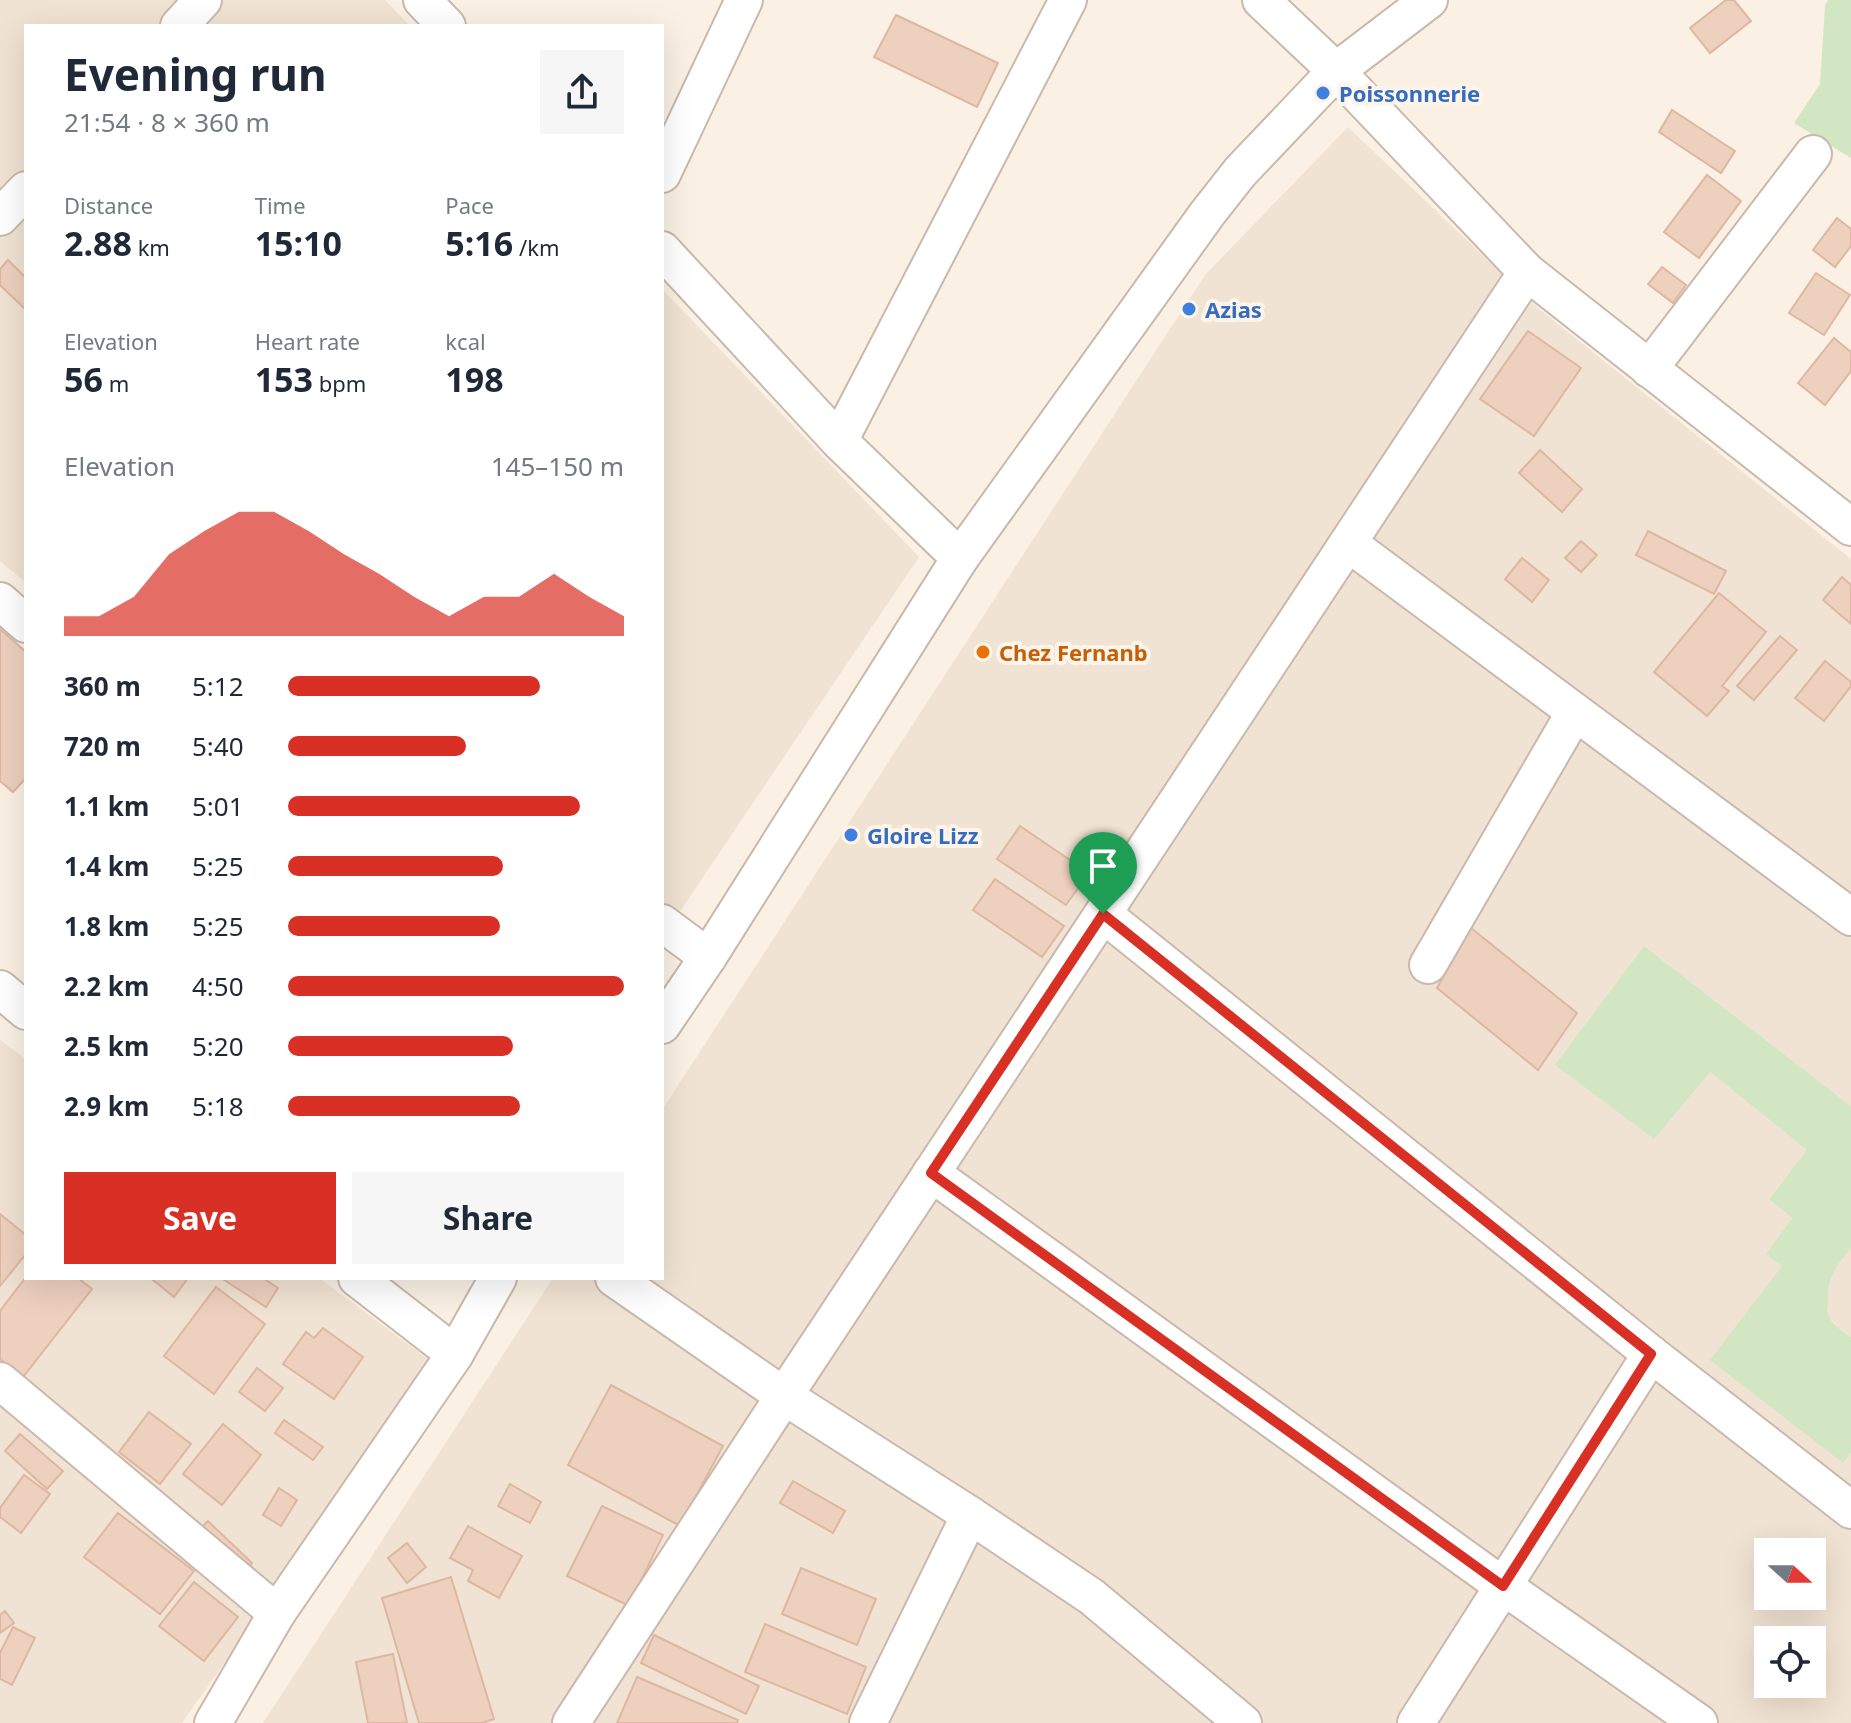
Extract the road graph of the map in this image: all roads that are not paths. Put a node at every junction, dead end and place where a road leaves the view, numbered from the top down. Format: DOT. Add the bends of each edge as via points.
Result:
graph roads {
  1 [pos="203,0"];
  2 [pos="422,0"];
  3 [pos="744,0"];
  4 [pos="1068,0"];
  5 [pos="1261,0"];
  6 [pos="1429,0"];
  7 [pos="181,24"];
  8 [pos="445,24"];
  9 [pos="1336,71"];
  10 [pos="1813,154"];
  11 [pos="664,170"];
  12 [pos="24,192"];
  13 [pos="0,217"];
  14 [pos="664,252"];
  15 [pos="1527,272"];
  16 [pos="1649,369"];
  17 [pos="839,441"];
  18 [pos="1851,527"];
  19 [pos="1348,543"];
  20 [pos="960,558"];
  21 [pos="0,601"];
  22 [pos="24,622"];
  23 [pos="1575,712"];
  24 [pos="1103,914"];
  25 [pos="1851,917"];
  26 [pos="664,924"];
  27 [pos="708,957"];
  28 [pos="1428,965"];
  29 [pos="0,989"];
  30 [pos="24,1009"];
  31 [pos="664,1022"];
  32 [pos="931,1173"];
  33 [pos="360,1280"];
  34 [pos="497,1280"];
  35 [pos="617,1280"];
  36 [pos="455,1354"];
  37 [pos="1651,1354"];
  38 [pos="5,1396"];
  39 [pos="784,1396"];
  40 [pos="1851,1510"];
  41 [pos="970,1515"];
  42 [pos="1503,1586"];
  43 [pos="277,1613"];
  44 [pos="213,1723"];
  45 [pos="571,1723"];
  46 [pos="868,1723"];
  47 [pos="1243,1723"];
  48 [pos="1416,1723"];
  49 [pos="1699,1723"];
  1 -- 7 [label="street"];
  2 -- 8 [label="street"];
  3 -- 11 [label="street"];
  4 -- 17 [label="street"];
  5 -- 9 [label="street"];
  6 -- 9 [label="street"];
  9 -- 15 [label="street"];
  9 -- 20 [label="street" via="1207,214"];
  10 -- 16 [label="street"];
  12 -- 13 [label="street"];
  14 -- 17 [label="street"];
  15 -- 16 [label="street"];
  15 -- 19 [label="street"];
  16 -- 18 [label="street"];
  17 -- 20 [label="street"];
  19 -- 23 [label="street"];
  19 -- 24 [label="street"];
  20 -- 27 [label="street"];
  21 -- 22 [label="street"];
  23 -- 25 [label="street"];
  23 -- 28 [label="street"];
  24 -- 32 [label="street"];
  24 -- 37 [label="street"];
  26 -- 27 [label="street"];
  27 -- 31 [label="street"];
  29 -- 30 [label="street"];
  32 -- 39 [label="street"];
  32 -- 42 [label="street"];
  33 -- 36 [label="street"];
  34 -- 36 [label="street"];
  35 -- 39 [label="street"];
  36 -- 43 [label="street"];
  37 -- 40 [label="street"];
  37 -- 42 [label="street"];
  38 -- 43 [label="street"];
  39 -- 41 [label="street"];
  39 -- 45 [label="street"];
  41 -- 46 [label="street"];
  41 -- 47 [label="street" via="1092,1597"];
  42 -- 48 [label="street"];
  42 -- 49 [label="street"];
  43 -- 44 [label="street"];
}
